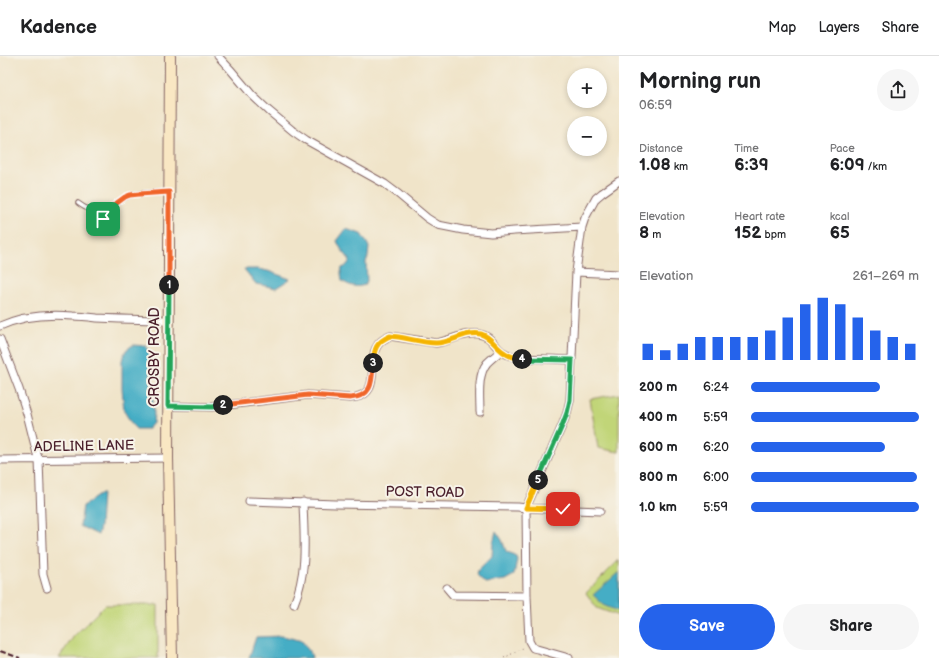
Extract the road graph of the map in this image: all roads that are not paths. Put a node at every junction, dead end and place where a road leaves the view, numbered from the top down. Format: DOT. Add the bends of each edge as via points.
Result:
graph roads {
  1 [pos="170,56"];
  2 [pos="218,56"];
  3 [pos="619,181"];
  4 [pos="169,192"];
  5 [pos="78,203"];
  6 [pos="100,212"];
  7 [pos="100,218"];
  8 [pos="582,227"];
  9 [pos="576,272"];
  10 [pos="619,274"];
  11 [pos="168,320"];
  12 [pos="0,326"];
  13 [pos="0,339"];
  14 [pos="501,351"];
  15 [pos="572,360"];
  16 [pos="168,406"];
  17 [pos="480,412"];
  18 [pos="168,458"];
  19 [pos="0,460"];
  20 [pos="39,460"];
  21 [pos="249,501"];
  22 [pos="303,502"];
  23 [pos="526,508"];
  24 [pos="600,511"];
  25 [pos="47,588"];
  26 [pos="447,588"];
  27 [pos="527,596"];
  28 [pos="294,604"];
  29 [pos="172,658"];
  30 [pos="569,658"];
  1 -- 4 [label="street, CROSBY ROAD"];
  2 -- 8 [label="street" via="252,95 293,131 385,184 438,225 491,233"];
  3 -- 8 [label="street" via="596,198"];
  4 -- 6 [label="lane" via="130,195"];
  4 -- 11 [label="street, CROSBY ROAD"];
  5 -- 6 [label="lane" via="93,212"];
  6 -- 7 [label="lane"];
  8 -- 9 [label="street"];
  9 -- 10 [label="street"];
  9 -- 15 [label="street"];
  11 -- 12 [label="street" via="58,315 24,319"];
  11 -- 16 [label="street, CROSBY ROAD"];
  13 -- 20 [label="street" via="19,389"];
  14 -- 15 [label="street" via="521,358"];
  14 -- 16 [label="street" via="492,340 480,334 436,343 390,336 378,343 371,385 357,398 308,395 212,407"];
  14 -- 17 [label="street" via="483,370"];
  15 -- 23 [label="street" via="567,413"];
  16 -- 18 [label="street, CROSBY ROAD"];
  18 -- 20 [label="street, ADELINE LANE"];
  18 -- 29 [label="street, CROSBY ROAD"];
  19 -- 20 [label="street, ADELINE LANE"];
  20 -- 25 [label="street" via="43,574"];
  21 -- 22 [label="street, POST ROAD"];
  22 -- 23 [label="street, POST ROAD"];
  22 -- 28 [label="street" via="304,569"];
  23 -- 24 [label="street, POST ROAD"];
  23 -- 27 [label="street"];
  26 -- 27 [label="street" via="453,595"];
  27 -- 30 [label="street" via="530,645 537,650"];
}
